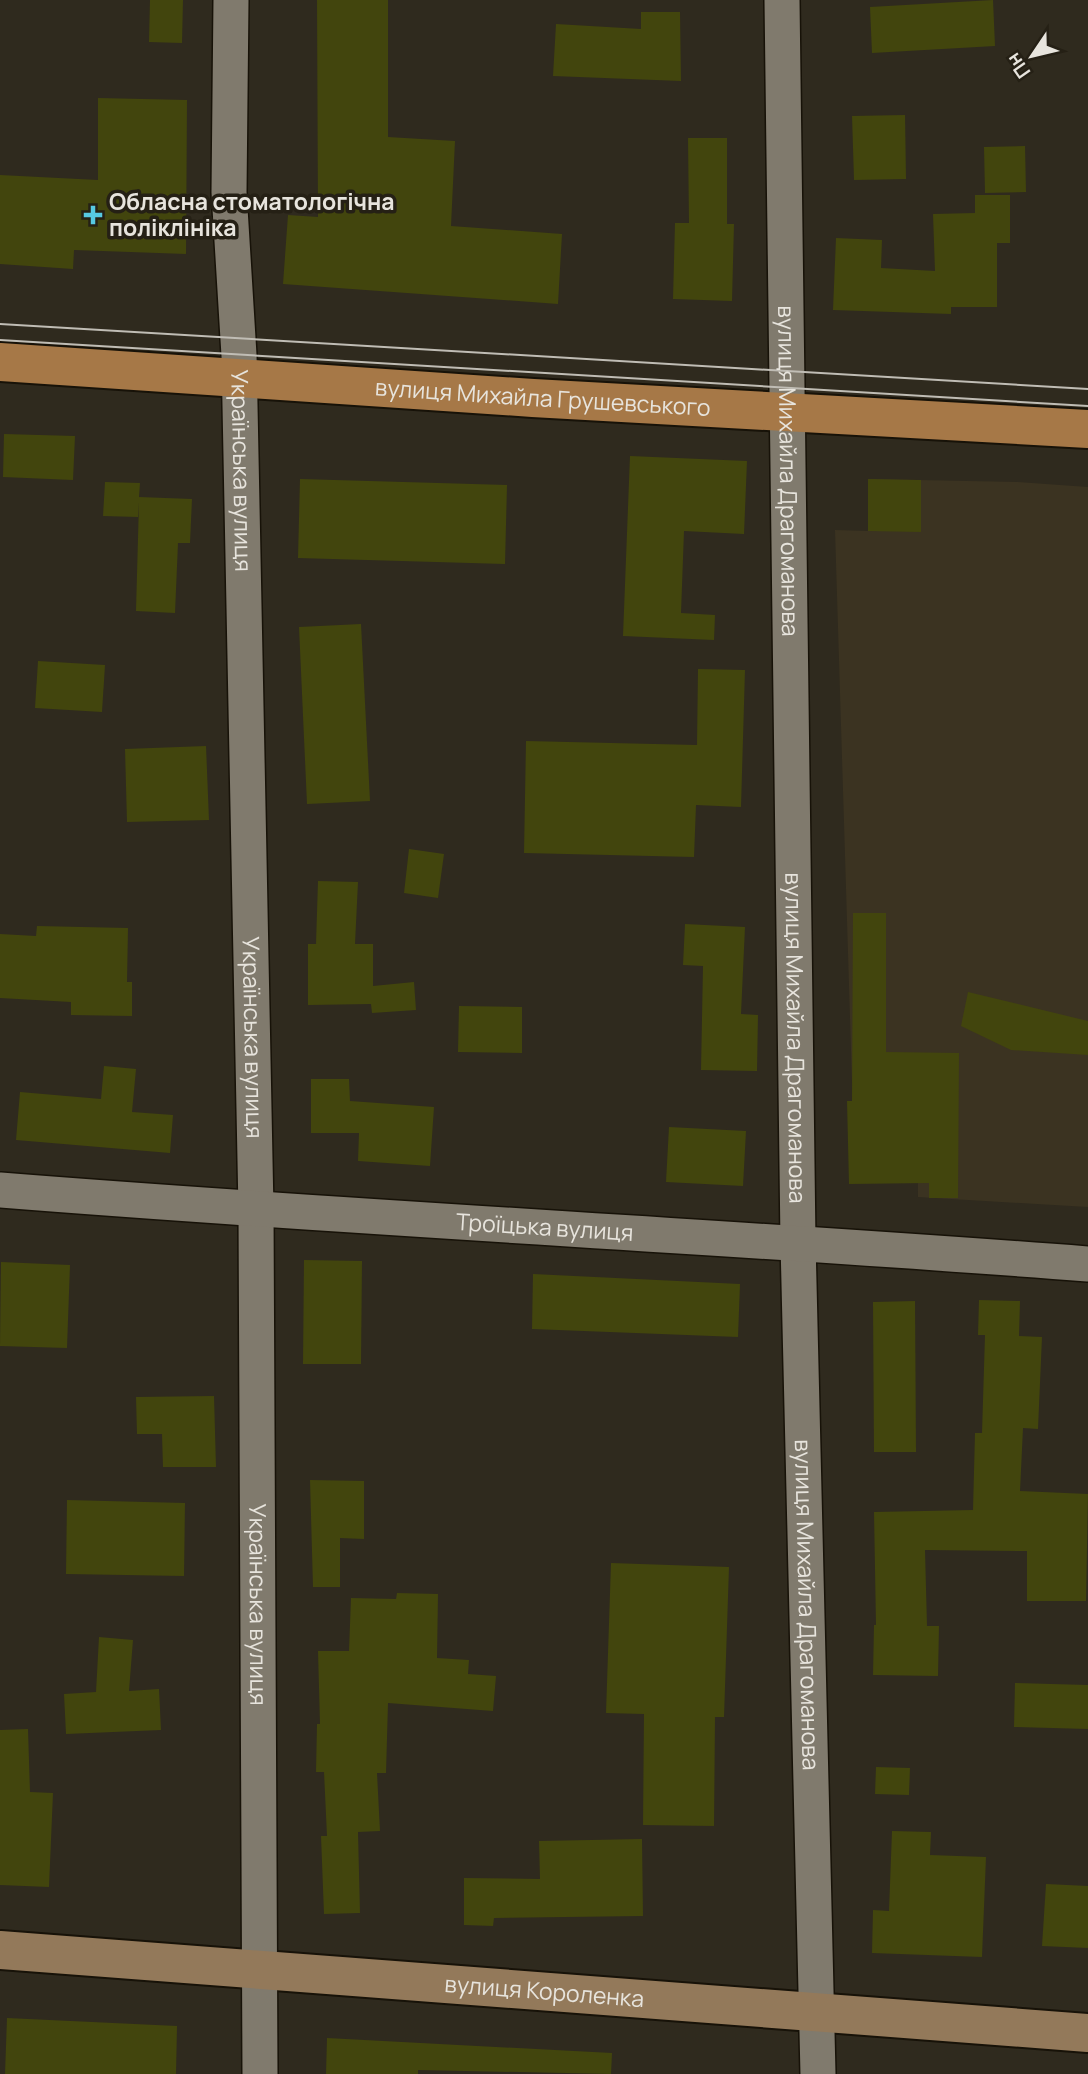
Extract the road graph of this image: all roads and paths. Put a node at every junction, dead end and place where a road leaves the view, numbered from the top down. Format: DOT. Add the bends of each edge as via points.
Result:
graph roads {
  1 [pos="231,0"];
  2 [pos="782,0"];
  3 [pos="0,362"];
  4 [pos="239,377"];
  5 [pos="786,410"];
  6 [pos="1088,429"];
  7 [pos="0,1190"];
  8 [pos="257,1210"];
  9 [pos="799,1242"];
  10 [pos="1088,1264"];
  11 [pos="0,1950"];
  12 [pos="259,1968"];
  13 [pos="818,2013"];
  14 [pos="1088,2033"];
  15 [pos="260,2074"];
  16 [pos="818,2074"];
  1 -- 4 [label="street, Українська вулиця" via="229,192"];
  2 -- 5 [label="street, вулиця Михайла Драгоманова"];
  3 -- 4 [label="main road, вулиця Михайла Грушевського"];
  4 -- 5 [label="main road, вулиця Михайла Грушевського"];
  4 -- 8 [label="street, Українська вулиця"];
  5 -- 6 [label="main road, вулиця Михайла Грушевського"];
  5 -- 9 [label="street, вулиця Михайла Драгоманова"];
  7 -- 8 [label="street, Троїцька вулиця"];
  8 -- 9 [label="street, Троїцька вулиця"];
  8 -- 12 [label="street, Українська вулиця"];
  9 -- 10 [label="street, Троїцька вулиця"];
  9 -- 13 [label="street, вулиця Михайла Драгоманова"];
  11 -- 12 [label="street, вулиця Короленка"];
  12 -- 13 [label="street, вулиця Короленка"];
  12 -- 15 [label="street, Українська вулиця"];
  13 -- 14 [label="street, вулиця Короленка"];
  13 -- 16 [label="street, вулиця Михайла Драгоманова"];
}
